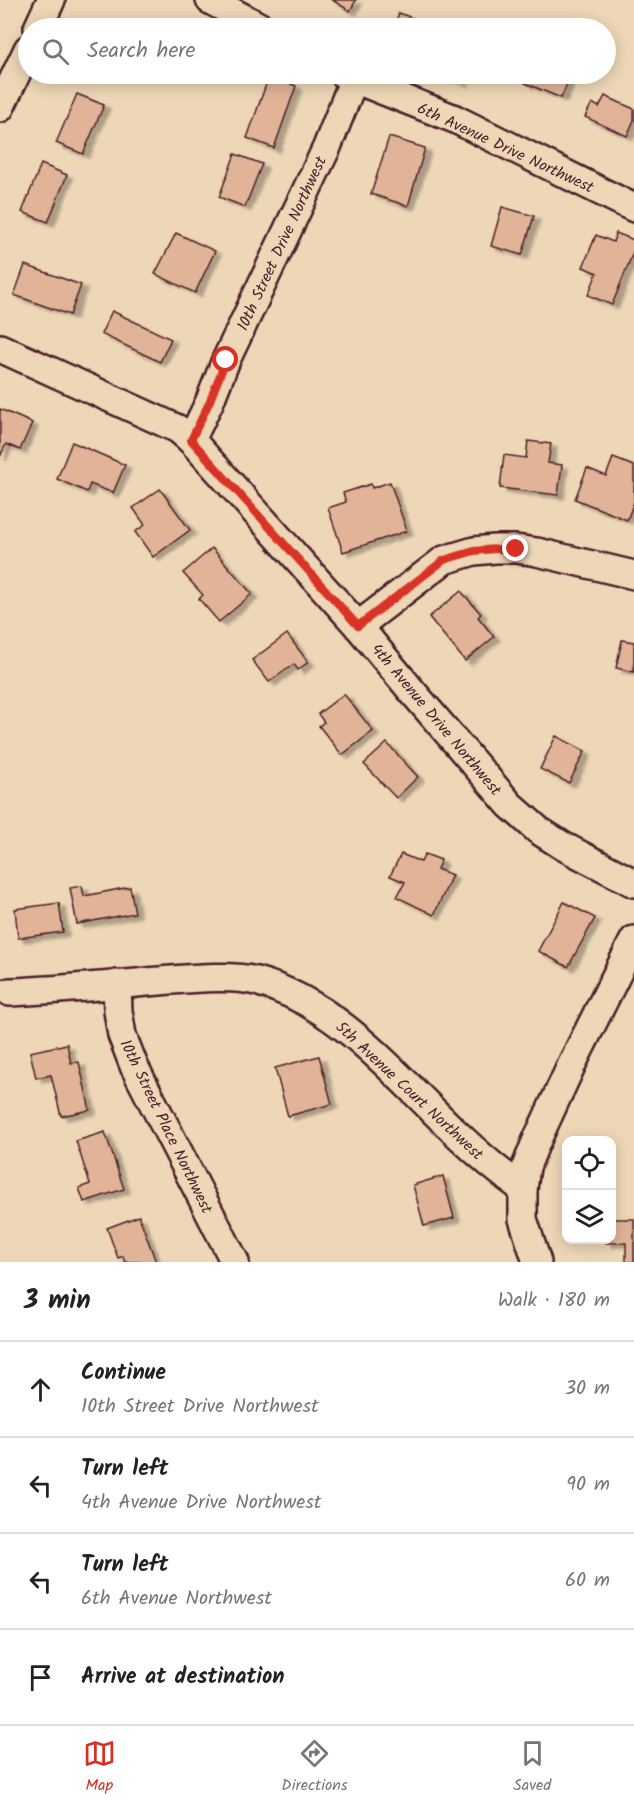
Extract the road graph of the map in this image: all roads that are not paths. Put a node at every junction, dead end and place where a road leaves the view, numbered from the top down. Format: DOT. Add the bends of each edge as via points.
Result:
graph roads {
  1 [pos="51,0"];
  2 [pos="210,0"];
  3 [pos="43,18"];
  4 [pos="243,18"];
  5 [pos="18,70"];
  6 [pos="347,84"];
  7 [pos="369,84"];
  8 [pos="0,108"];
  9 [pos="634,208"];
  10 [pos="0,348"];
  11 [pos="191,440"];
  12 [pos="634,575"];
  13 [pos="358,626"];
  14 [pos="634,883"];
  15 [pos="634,940"];
  16 [pos="117,984"];
  17 [pos="10,992"];
  18 [pos="522,1189"];
  19 [pos="235,1262"];
  20 [pos="537,1262"];
  1 -- 3 [label="street"];
  2 -- 4 [label="street"];
  5 -- 8 [label="street"];
  6 -- 11 [label="street, 10th Street Drive Northwest" via="327,147"];
  7 -- 9 [label="street, 6th Avenue Drive Northwest" via="455,119"];
  10 -- 11 [label="street, 4th Avenue Drive Northwest" via="178,429"];
  11 -- 13 [label="street, 4th Avenue Drive Northwest"];
  12 -- 13 [label="street" via="537,552 474,551 444,560"];
  13 -- 14 [label="street, 4th Avenue Drive Northwest" via="510,805 563,846"];
  15 -- 18 [label="street" via="536,1142"];
  16 -- 17 [label="street, 5th Avenue Court Northwest"];
  16 -- 18 [label="street, 5th Avenue Court Northwest" via="195,978 254,980 312,1004 339,1023 494,1168"];
  16 -- 19 [label="street, 10th Street Place Northwest" via="122,1035 134,1066"];
  18 -- 20 [label="street" via="523,1219"];
}
